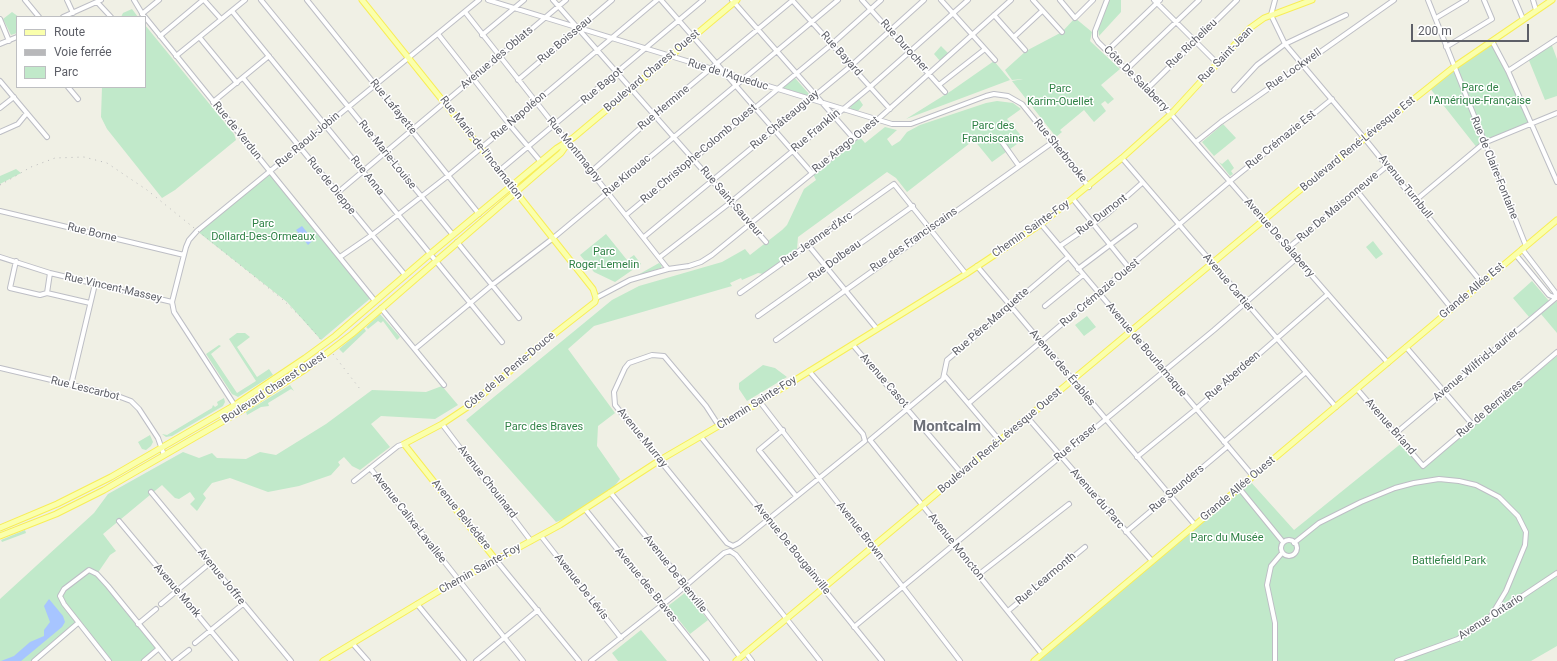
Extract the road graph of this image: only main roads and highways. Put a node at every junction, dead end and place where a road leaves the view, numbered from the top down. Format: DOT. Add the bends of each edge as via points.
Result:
graph roads {
  1 [pos="362,0"];
  2 [pos="1312,0"];
  3 [pos="1552,0"];
  4 [pos="734,1"];
  5 [pos="1171,114"];
  6 [pos="568,142"];
  7 [pos="512,187"];
  8 [pos="516,192"];
  9 [pos="1263,220"];
  10 [pos="1557,220"];
  11 [pos="596,298"];
  12 [pos="1388,363"];
  13 [pos="404,444"];
  14 [pos="0,528"];
  15 [pos="0,536"];
  16 [pos="496,560"];
  17 [pos="738,659"];
  18 [pos="323,661"];
  19 [pos="1034,661"];
  1 -- 7 [label="main road, Rue Marie-de-l'Incarnation"];
  2 -- 5 [label="main road, Rue Saint-Jean" via="1271,15 1246,31"];
  3 -- 9 [label="main road, Boulevard René-Lévesque Est" via="1454,67"];
  4 -- 6 [label="main road, Boulevard Charest Ouest"];
  5 -- 16 [label="main road, Chemin Sainte-Foy" via="1073,200 966,274 760,402 660,460 541,536"];
  6 -- 7 [label="main road, Boulevard Charest Ouest" via="557,148"];
  6 -- 8 [label="main road, Boulevard Charest Ouest" via="560,153"];
  7 -- 14 [label="main road, Boulevard Charest Ouest" via="323,345 234,405 82,492"];
  8 -- 11 [label="main road, Rue Marie-de-l'Incarnation" via="593,290"];
  8 -- 15 [label="main road, Boulevard Charest Ouest" via="352,334 306,369 239,412 81,502"];
  9 -- 17 [label="main road, Boulevard René-Lévesque Ouest"];
  10 -- 12 [label="main road, Grande Allée Est"];
  11 -- 13 [label="main road, Côte de la Pente-Douce" via="595,302 540,345 472,404 442,424"];
  12 -- 19 [label="main road, Grande Allée Ouest"];
  13 -- 16 [label="main road, Avenue Belvédère"];
  16 -- 18 [label="main road, Chemin Sainte-Foy"];
}
